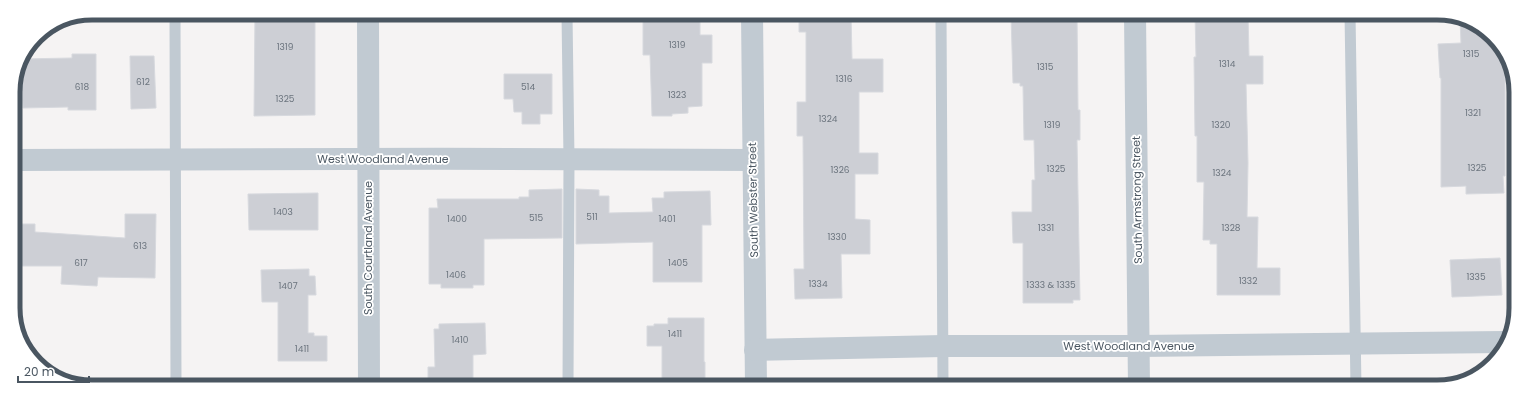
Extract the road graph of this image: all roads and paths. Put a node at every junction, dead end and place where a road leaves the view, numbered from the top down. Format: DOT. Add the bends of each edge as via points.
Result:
graph roads {
  1 [pos="175,20"];
  2 [pos="368,20"];
  3 [pos="567,20"];
  4 [pos="752,20"];
  5 [pos="941,20"];
  6 [pos="1135,20"];
  7 [pos="1350,20"];
  8 [pos="368,158"];
  9 [pos="175,159"];
  10 [pos="569,159"];
  11 [pos="20,160"];
  12 [pos="752,160"];
  13 [pos="1500,342"];
  14 [pos="1355,343"];
  15 [pos="943,346"];
  16 [pos="1139,346"];
  17 [pos="755,350"];
  18 [pos="176,380"];
  19 [pos="369,380"];
  20 [pos="568,380"];
  21 [pos="756,380"];
  22 [pos="943,380"];
  23 [pos="1139,380"];
  24 [pos="1356,380"];
  1 -- 9 [label="lane"];
  2 -- 8 [label="street, South Courtland Avenue"];
  3 -- 10 [label="lane"];
  4 -- 12 [label="street, South Webster Street"];
  5 -- 15 [label="lane"];
  6 -- 16 [label="street, South Armstrong Street"];
  7 -- 14 [label="lane"];
  8 -- 9 [label="street, West Woodland Avenue"];
  8 -- 10 [label="street, West Woodland Avenue"];
  8 -- 19 [label="street, South Courtland Avenue"];
  9 -- 11 [label="street, West Woodland Avenue"];
  9 -- 18 [label="lane"];
  10 -- 12 [label="street, West Woodland Avenue"];
  10 -- 20 [label="lane"];
  12 -- 17 [label="street, South Webster Street"];
  13 -- 14 [label="street, West Woodland Avenue"];
  14 -- 16 [label="street, West Woodland Avenue"];
  14 -- 24 [label="lane"];
  15 -- 16 [label="street, West Woodland Avenue"];
  15 -- 17 [label="street, West Woodland Avenue"];
  15 -- 22 [label="lane"];
  16 -- 23 [label="street, South Armstrong Street"];
  17 -- 21 [label="street, South Webster Street"];
}
